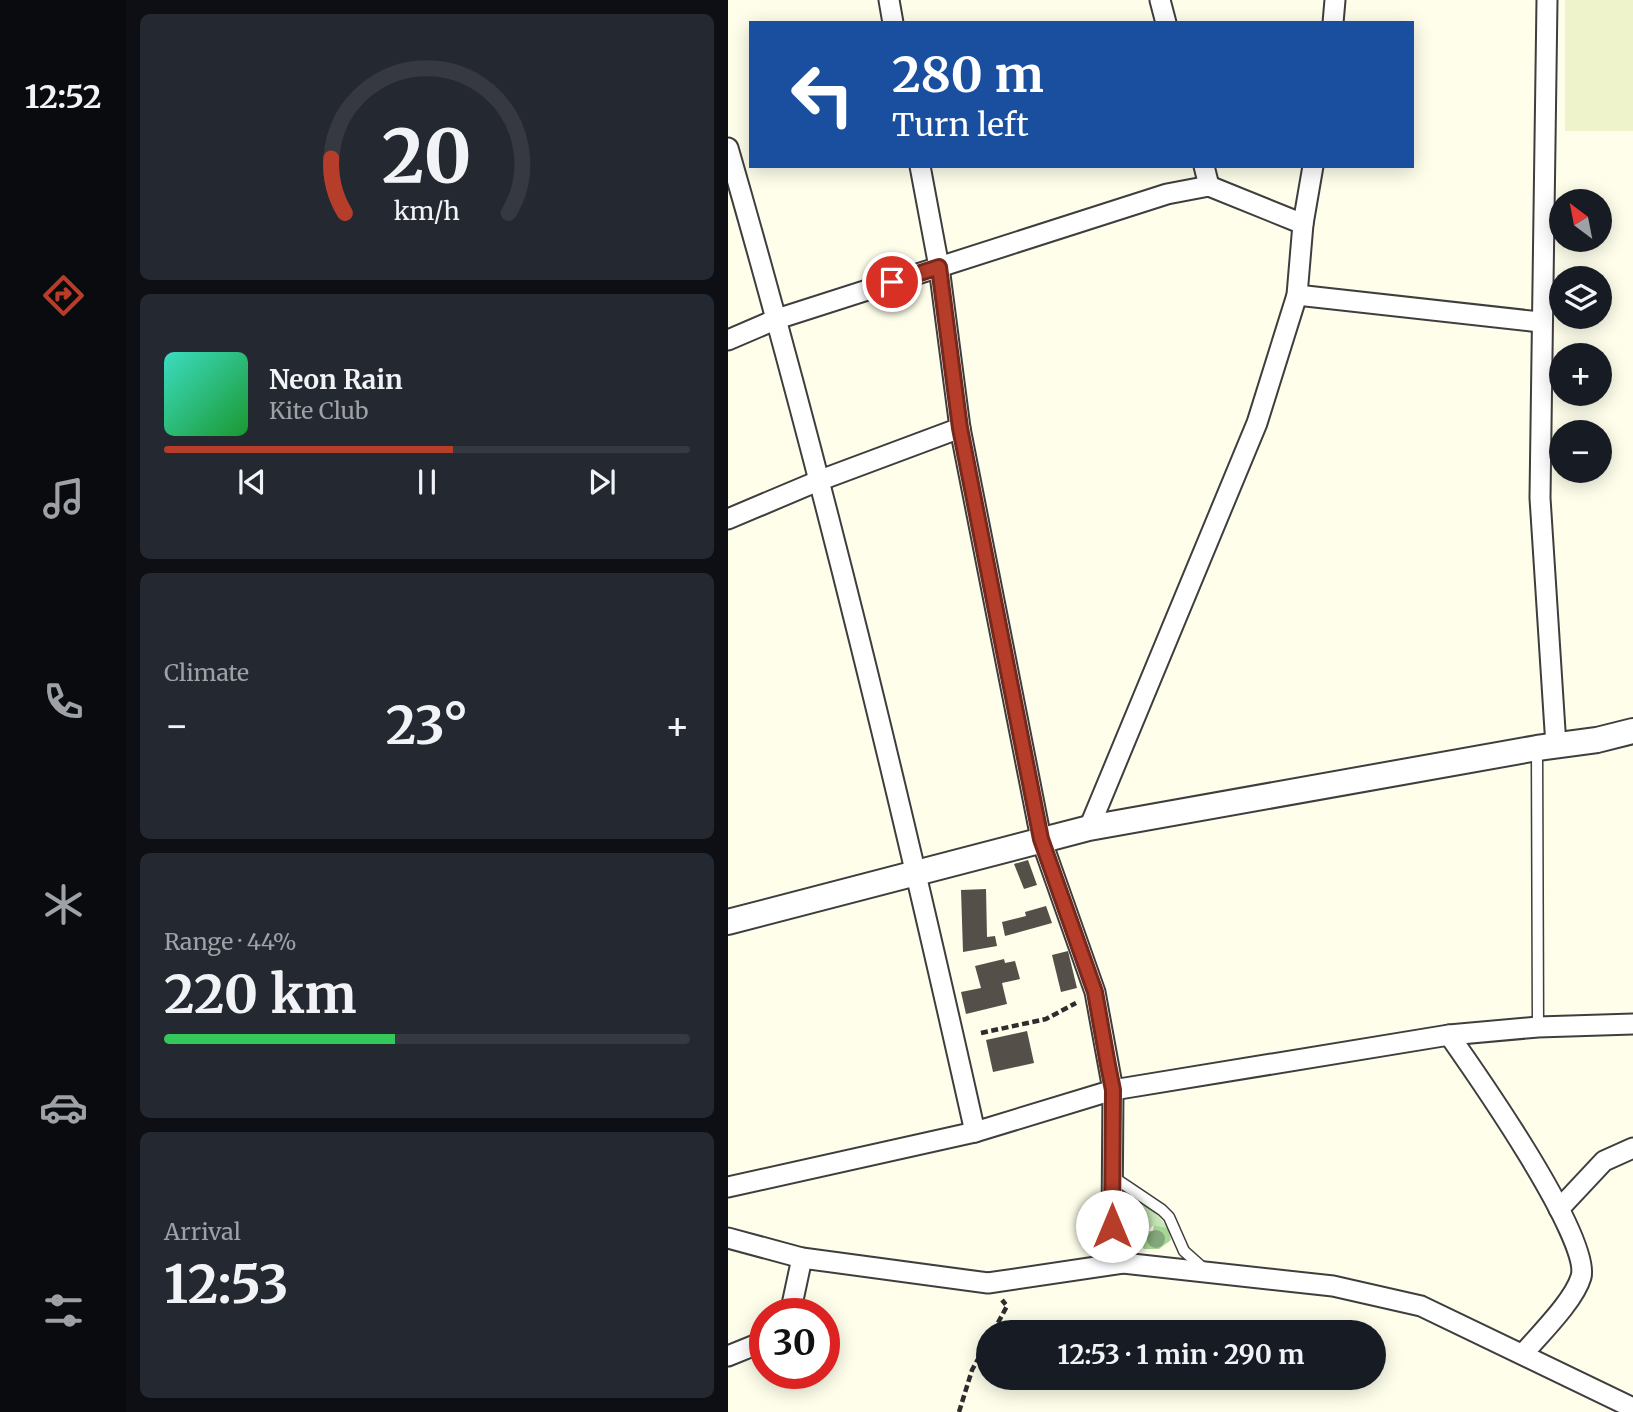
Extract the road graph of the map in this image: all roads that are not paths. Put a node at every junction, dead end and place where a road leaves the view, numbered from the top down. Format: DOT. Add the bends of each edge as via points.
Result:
graph roads {
  1 [pos="889,0"];
  2 [pos="1160,0"];
  3 [pos="1335,0"];
  4 [pos="1546,0"];
  5 [pos="893,21"];
  6 [pos="1165,21"];
  7 [pos="1333,21"];
  8 [pos="728,148"];
  9 [pos="920,168"];
  10 [pos="1204,168"];
  11 [pos="1313,168"];
  12 [pos="1209,186"];
  13 [pos="1303,224"];
  14 [pos="939,267"];
  15 [pos="1297,295"];
  16 [pos="777,319"];
  17 [pos="1540,321"];
  18 [pos="728,341"];
  19 [pos="960,428"];
  20 [pos="818,481"];
  21 [pos="728,519"];
  22 [pos="1633,731"];
  23 [pos="1546,747"];
  24 [pos="1089,828"];
  25 [pos="1041,839"];
  26 [pos="916,872"];
  27 [pos="728,922"];
  28 [pos="1633,1024"];
  29 [pos="1538,1027"];
  30 [pos="1449,1035"];
  31 [pos="1113,1090"];
  32 [pos="975,1132"];
  33 [pos="1633,1148"];
  34 [pos="1112,1177"];
  35 [pos="728,1187"];
  36 [pos="1559,1209"];
  37 [pos="728,1238"];
  38 [pos="802,1258"];
  39 [pos="1123,1263"];
  40 [pos="1209,1272"];
  41 [pos="793,1298"];
  42 [pos="749,1347"];
  43 [pos="1523,1354"];
  44 [pos="728,1356"];
  45 [pos="1633,1408"];
  1 -- 5 [label="street"];
  2 -- 6 [label="street"];
  3 -- 7 [label="street"];
  4 -- 17 [label="street"];
  8 -- 16 [label="street"];
  9 -- 14 [label="street"];
  10 -- 12 [label="street"];
  11 -- 13 [label="street"];
  12 -- 13 [label="street"];
  12 -- 14 [label="street" via="1167,194"];
  13 -- 15 [label="street"];
  14 -- 16 [label="street"];
  14 -- 19 [label="street"];
  15 -- 17 [label="street"];
  15 -- 24 [label="street" via="1257,423"];
  16 -- 18 [label="street"];
  16 -- 20 [label="street"];
  17 -- 23 [label="street"];
  19 -- 20 [label="street"];
  19 -- 25 [label="street"];
  20 -- 21 [label="street"];
  20 -- 26 [label="street"];
  22 -- 23 [label="street"];
  23 -- 24 [label="street"];
  23 -- 29 [label="lane"];
  24 -- 25 [label="street"];
  25 -- 26 [label="street"];
  25 -- 31 [label="street" via="1095,992"];
  26 -- 27 [label="street"];
  26 -- 32 [label="street"];
  28 -- 29 [label="street"];
  29 -- 30 [label="street"];
  30 -- 31 [label="street"];
  30 -- 36 [label="street" via="1494,1099"];
  31 -- 32 [label="street"];
  31 -- 34 [label="street"];
  32 -- 35 [label="street"];
  33 -- 36 [label="street" via="1604,1161"];
  34 -- 39 [label="street" via="1112,1226"];
  34 -- 40 [label="lane" via="1162,1210 1184,1251"];
  36 -- 43 [label="street" via="1579,1256 1582,1276"];
  37 -- 38 [label="street"];
  38 -- 39 [label="street" via="988,1283"];
  38 -- 41 [label="street"];
  39 -- 40 [label="street"];
  40 -- 43 [label="street" via="1333,1286 1421,1306"];
  42 -- 44 [label="street"];
  43 -- 45 [label="street"];
}
